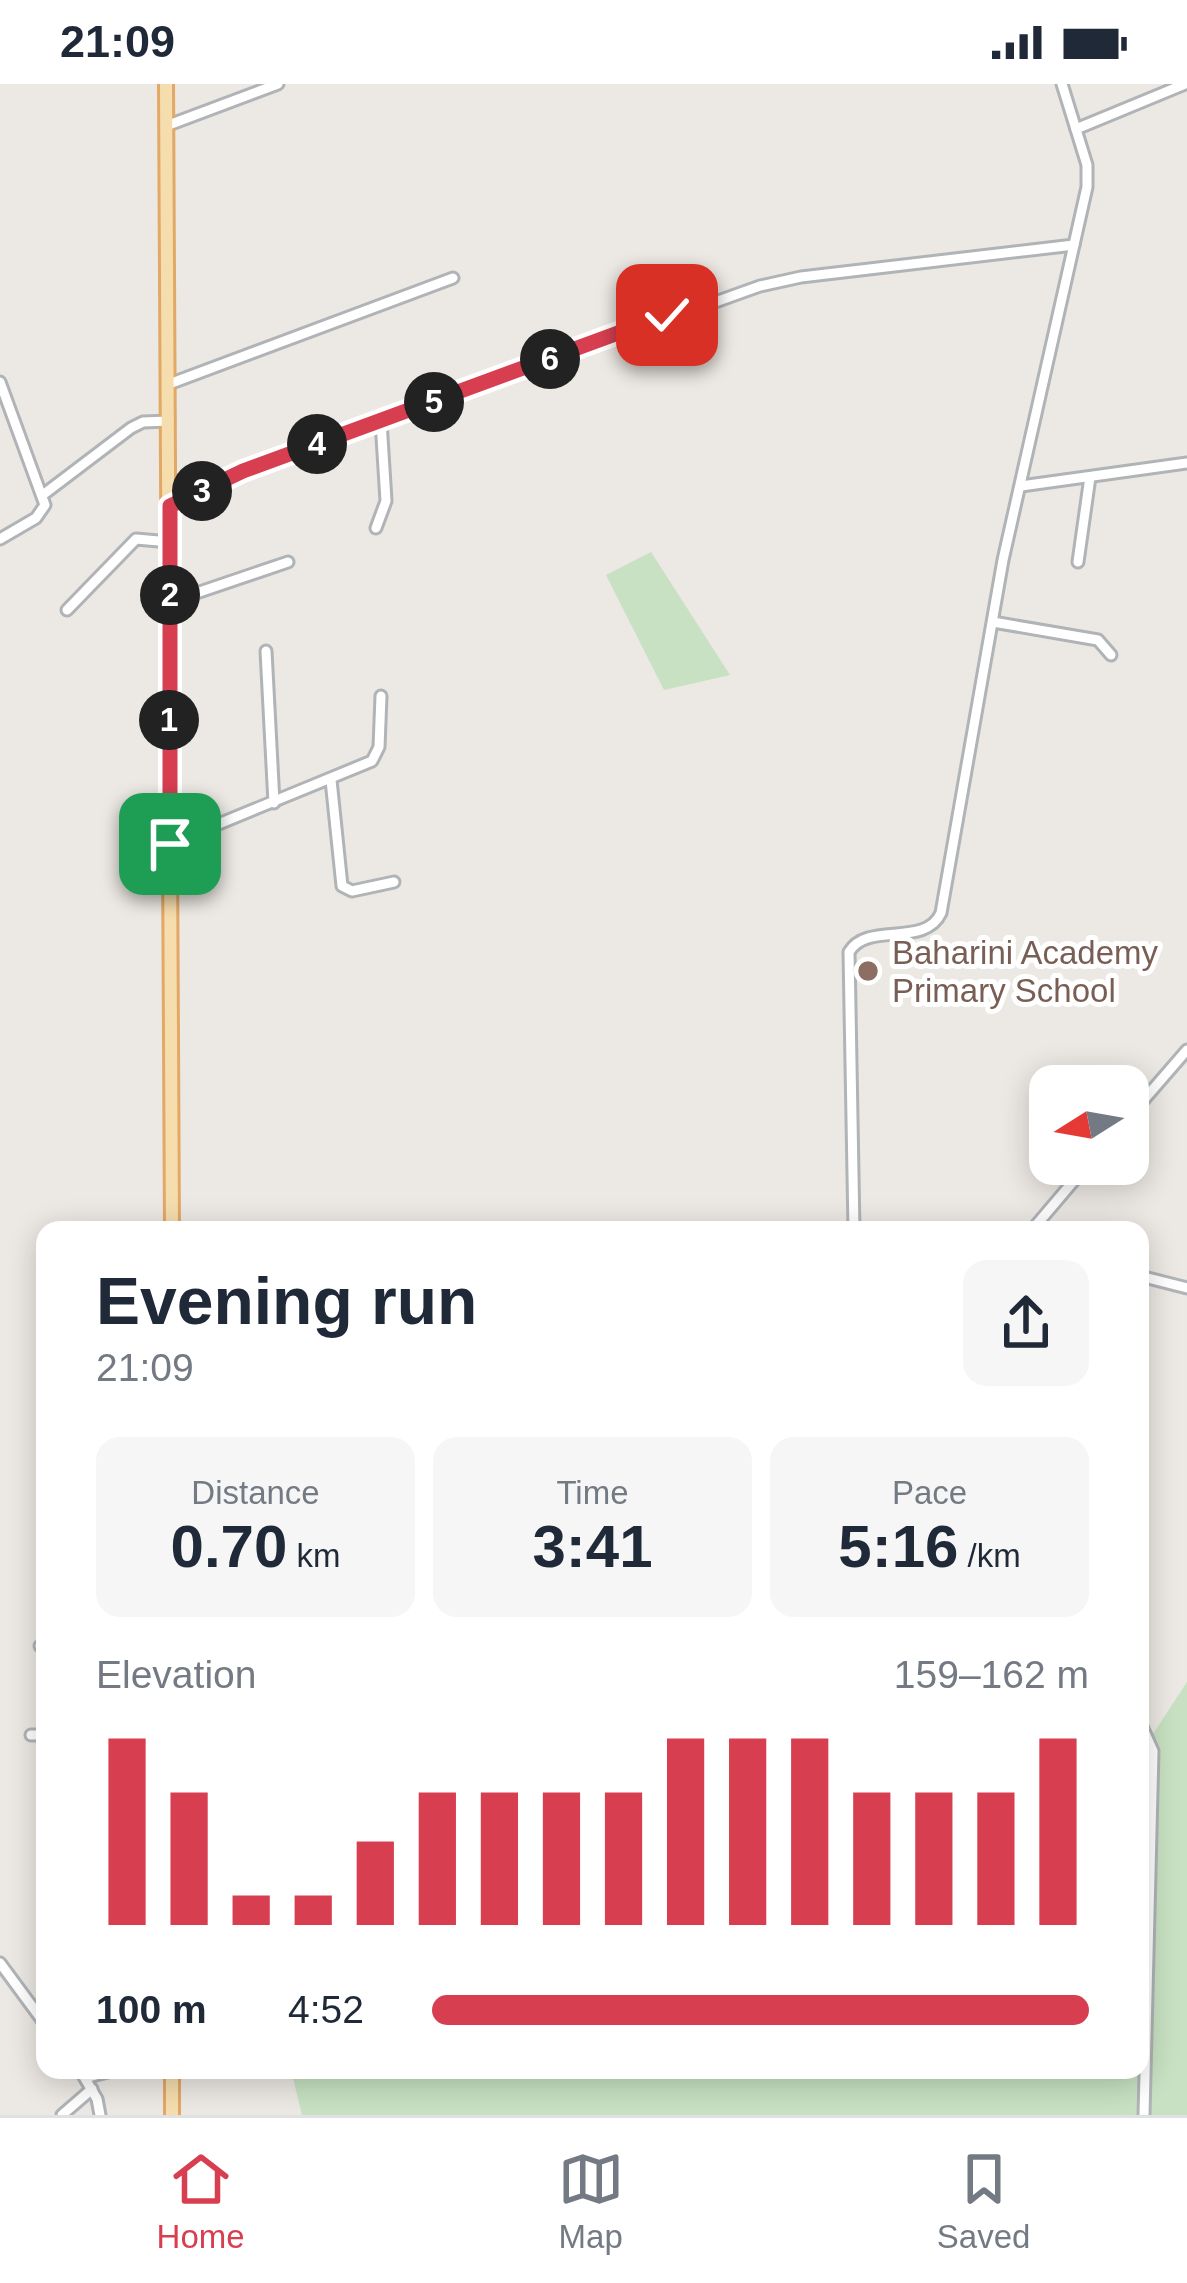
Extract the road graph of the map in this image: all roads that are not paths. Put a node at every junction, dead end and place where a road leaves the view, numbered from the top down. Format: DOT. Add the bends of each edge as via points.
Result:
graph roads {
  1 [pos="166,84"];
  2 [pos="278,84"];
  3 [pos="1062,84"];
  4 [pos="1185,84"];
  5 [pos="166,126"];
  6 [pos="1076,129"];
  7 [pos="1074,245"];
  8 [pos="453,278"];
  9 [pos="0,382"];
  10 [pos="170,384"];
  11 [pos="169,421"];
  12 [pos="381,421"];
  13 [pos="1187,463"];
  14 [pos="1090,477"];
  15 [pos="1021,486"];
  16 [pos="44,494"];
  17 [pos="170,506"];
  18 [pos="376,528"];
  19 [pos="0,539"];
  20 [pos="170,542"];
  21 [pos="288,562"];
  22 [pos="1078,562"];
  23 [pos="170,602"];
  24 [pos="68,610"];
  25 [pos="993,622"];
  26 [pos="266,652"];
  27 [pos="1111,655"];
  28 [pos="380,696"];
  29 [pos="331,780"];
  30 [pos="274,803"];
  31 [pos="170,844"];
  32 [pos="394,882"];
  33 [pos="1187,1050"];
  34 [pos="1149,1094"];
  35 [pos="1070,1185"];
  36 [pos="172,1221"];
  37 [pos="854,1221"];
  38 [pos="1040,1221"];
  39 [pos="1149,1278"];
  40 [pos="1187,1288"];
  41 [pos="31,1735"];
  42 [pos="36,1735"];
  43 [pos="1149,1741"];
  44 [pos="1149,1933"];
  45 [pos="0,1964"];
  46 [pos="36,2012"];
  47 [pos="85,2079"];
  48 [pos="172,2079"];
  49 [pos="1145,2079"];
  50 [pos="92,2089"];
  51 [pos="62,2115"];
  52 [pos="100,2115"];
  53 [pos="172,2115"];
  54 [pos="1144,2115"];
  1 -- 5 [label="main road"];
  2 -- 5 [label="street"];
  3 -- 6 [label="street"];
  4 -- 6 [label="street"];
  5 -- 10 [label="main road"];
  6 -- 7 [label="street" via="1088,176"];
  7 -- 12 [label="street" via="760,286"];
  7 -- 15 [label="street"];
  8 -- 10 [label="street"];
  9 -- 16 [label="street"];
  10 -- 11 [label="main road"];
  11 -- 16 [label="street" via="131,428"];
  11 -- 17 [label="main road"];
  12 -- 17 [label="street"];
  12 -- 18 [label="street" via="386,501"];
  13 -- 14 [label="street"];
  14 -- 15 [label="street"];
  14 -- 22 [label="street"];
  15 -- 25 [label="street"];
  16 -- 19 [label="street" via="40,515"];
  17 -- 20 [label="main road"];
  20 -- 23 [label="main road"];
  20 -- 24 [label="street" via="136,539"];
  21 -- 23 [label="street"];
  23 -- 31 [label="main road"];
  25 -- 27 [label="street" via="1097,640"];
  25 -- 37 [label="street" via="939,920 855,942 849,952"];
  26 -- 30 [label="street"];
  28 -- 29 [label="street" via="377,755"];
  29 -- 30 [label="street"];
  29 -- 32 [label="street" via="342,886"];
  30 -- 31 [label="street"];
  31 -- 36 [label="main road"];
  33 -- 34 [label="street"];
  35 -- 38 [label="street"];
  39 -- 40 [label="street"];
  41 -- 42 [label="street"];
  43 -- 44 [label="street"];
  45 -- 46 [label="street"];
  47 -- 50 [label="street"];
  48 -- 53 [label="main road"];
  49 -- 54 [label="street"];
  50 -- 51 [label="street"];
  50 -- 52 [label="street"];
}
